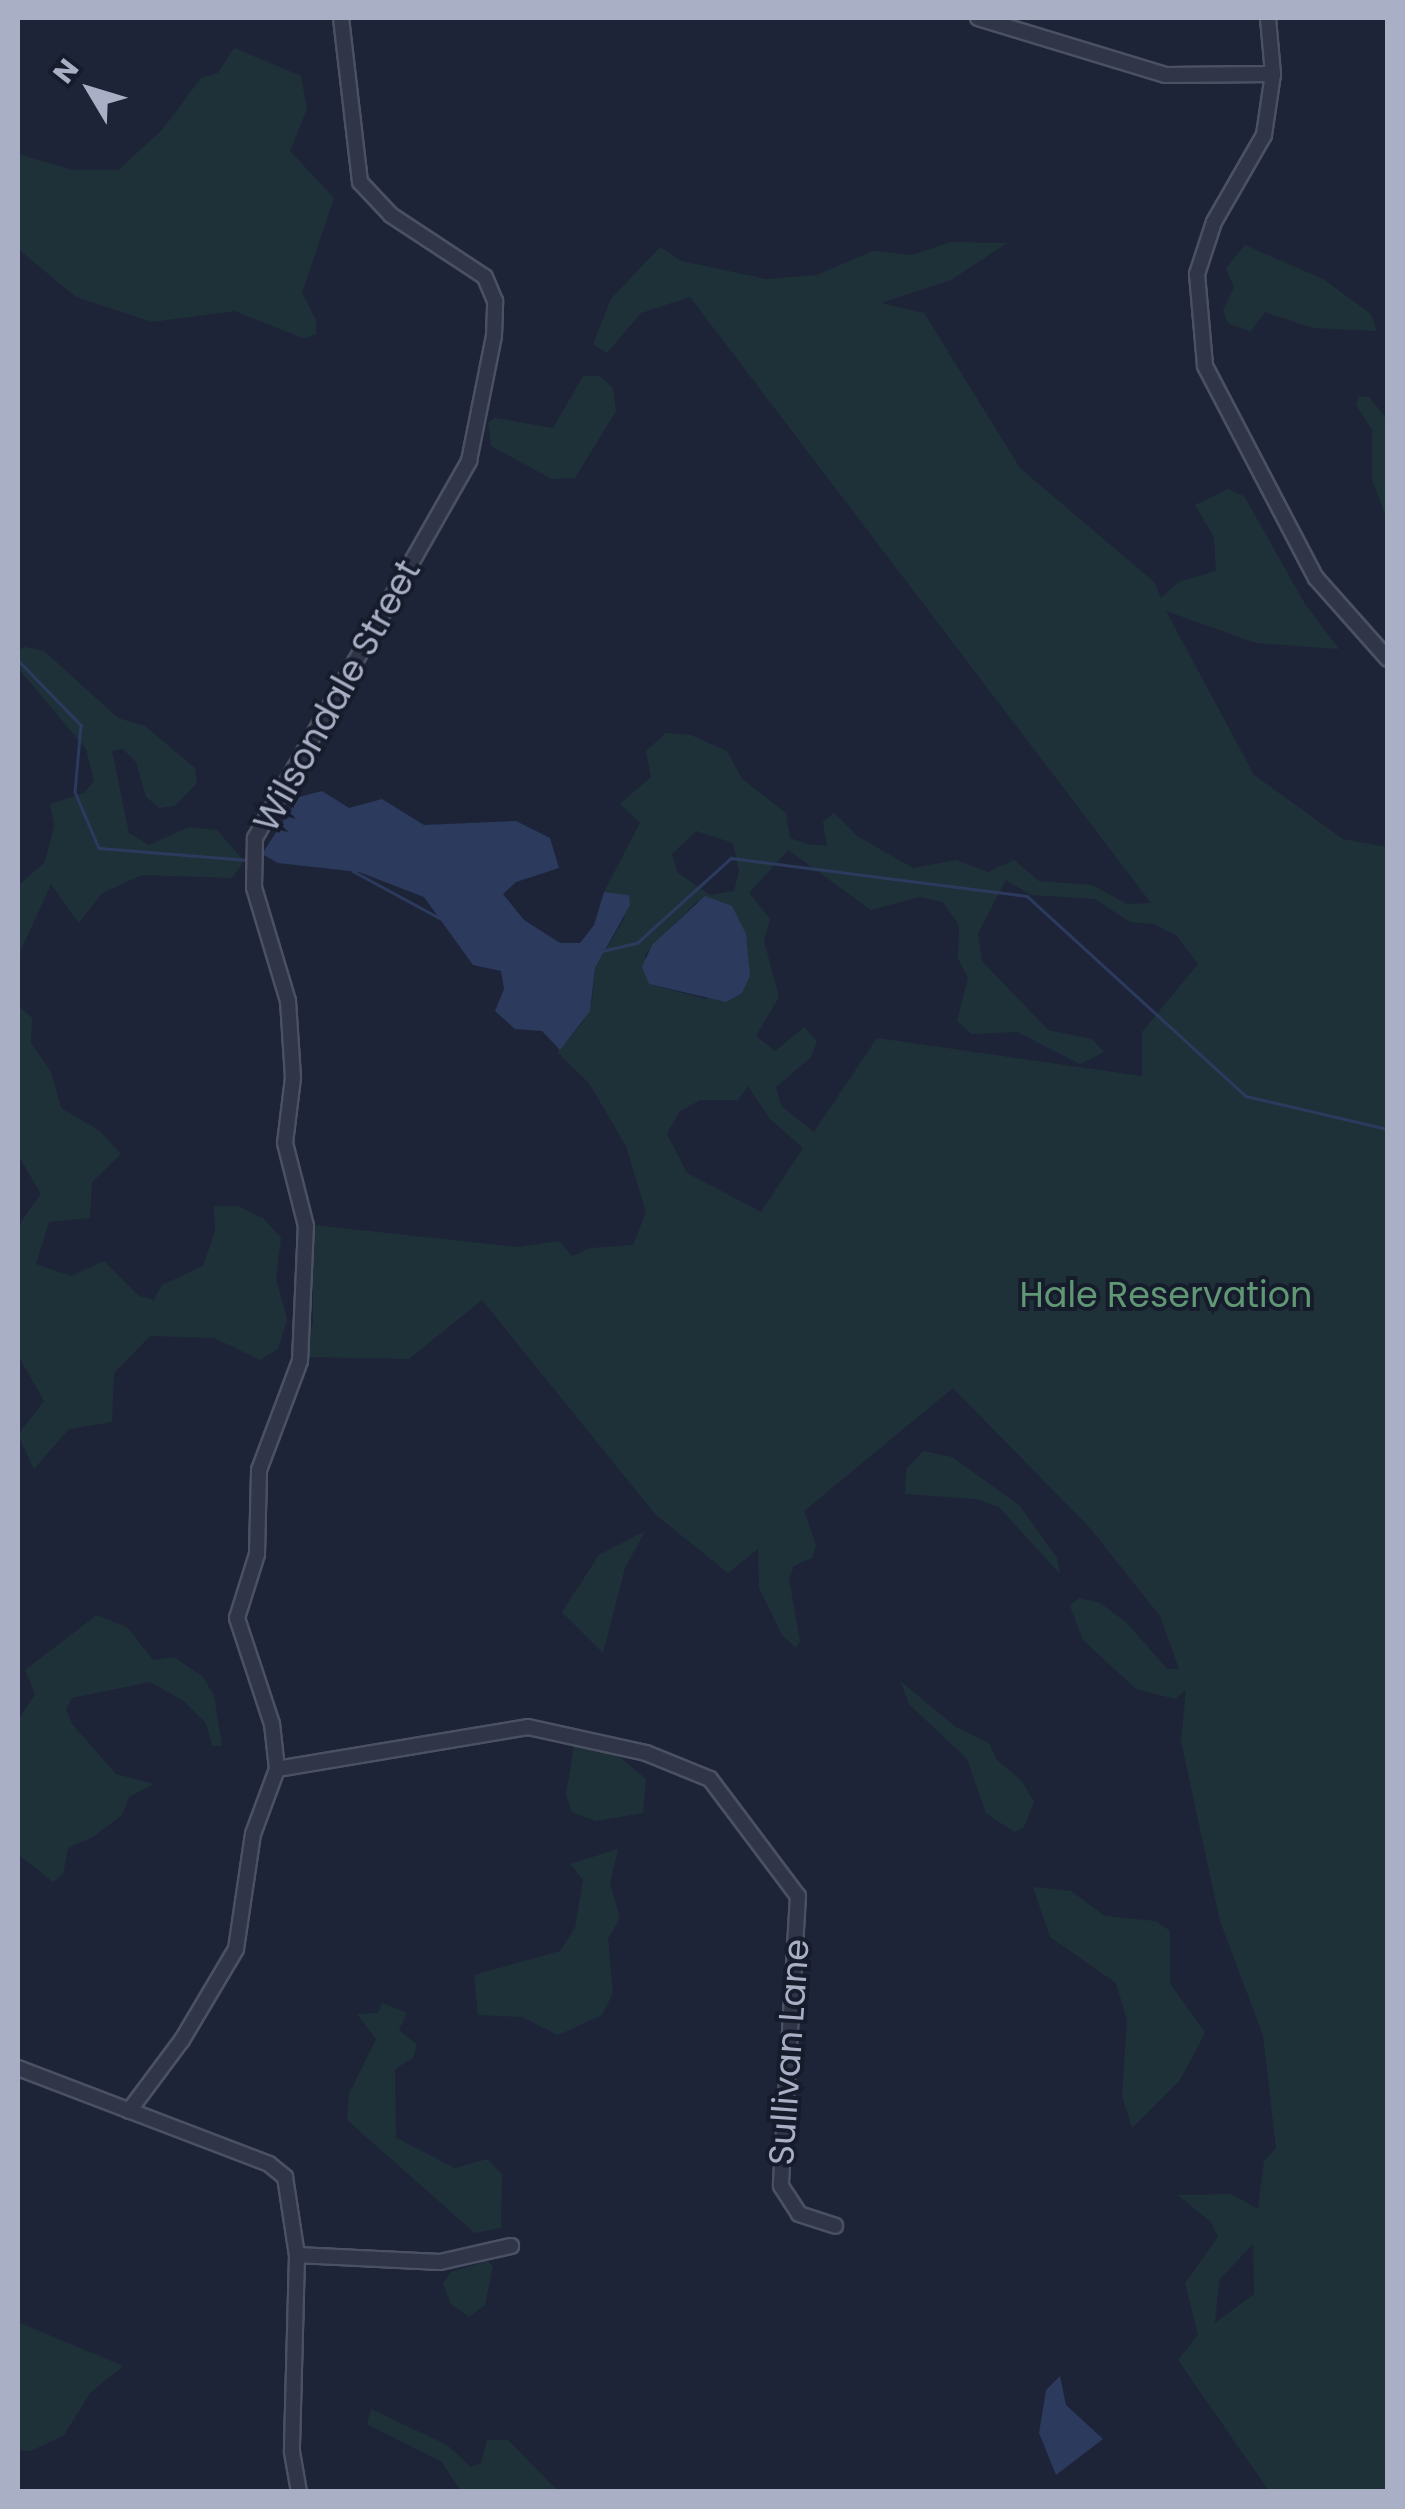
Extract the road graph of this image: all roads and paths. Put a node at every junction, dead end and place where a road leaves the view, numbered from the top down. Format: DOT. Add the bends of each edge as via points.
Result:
graph roads {
  1 [pos="341,18"];
  2 [pos="978,18"];
  3 [pos="1268,18"];
  4 [pos="1273,74"];
  5 [pos="1388,659"];
  6 [pos="278,1768"];
  7 [pos="18,2068"];
  8 [pos="129,2110"];
  9 [pos="835,2226"];
  10 [pos="511,2246"];
  11 [pos="297,2255"];
  12 [pos="299,2492"];
  1 -- 6 [label="street, Wilsondale Street" via="360,182 391,215 484,277 496,301 468,461 386,615 268,806 252,857 288,1001 293,1078 286,1143 306,1226 300,1361 267,1437 257,1485 258,1554 237,1618 272,1724"];
  2 -- 4 [label="street" via="1166,75"];
  3 -- 4 [label="street"];
  4 -- 5 [label="street" via="1264,134 1214,222 1197,274 1205,366 1316,578"];
  6 -- 8 [label="street, Wilsondale Street" via="253,1834 236,1949 182,2040"];
  6 -- 9 [label="street, Sullivan Lane" via="528,1727 646,1752 710,1779 798,1896 781,2186 798,2214"];
  7 -- 8 [label="street"];
  8 -- 11 [label="street" via="276,2167 288,2184"];
  10 -- 11 [label="street" via="440,2262"];
  11 -- 12 [label="street" via="292,2452"];
}
